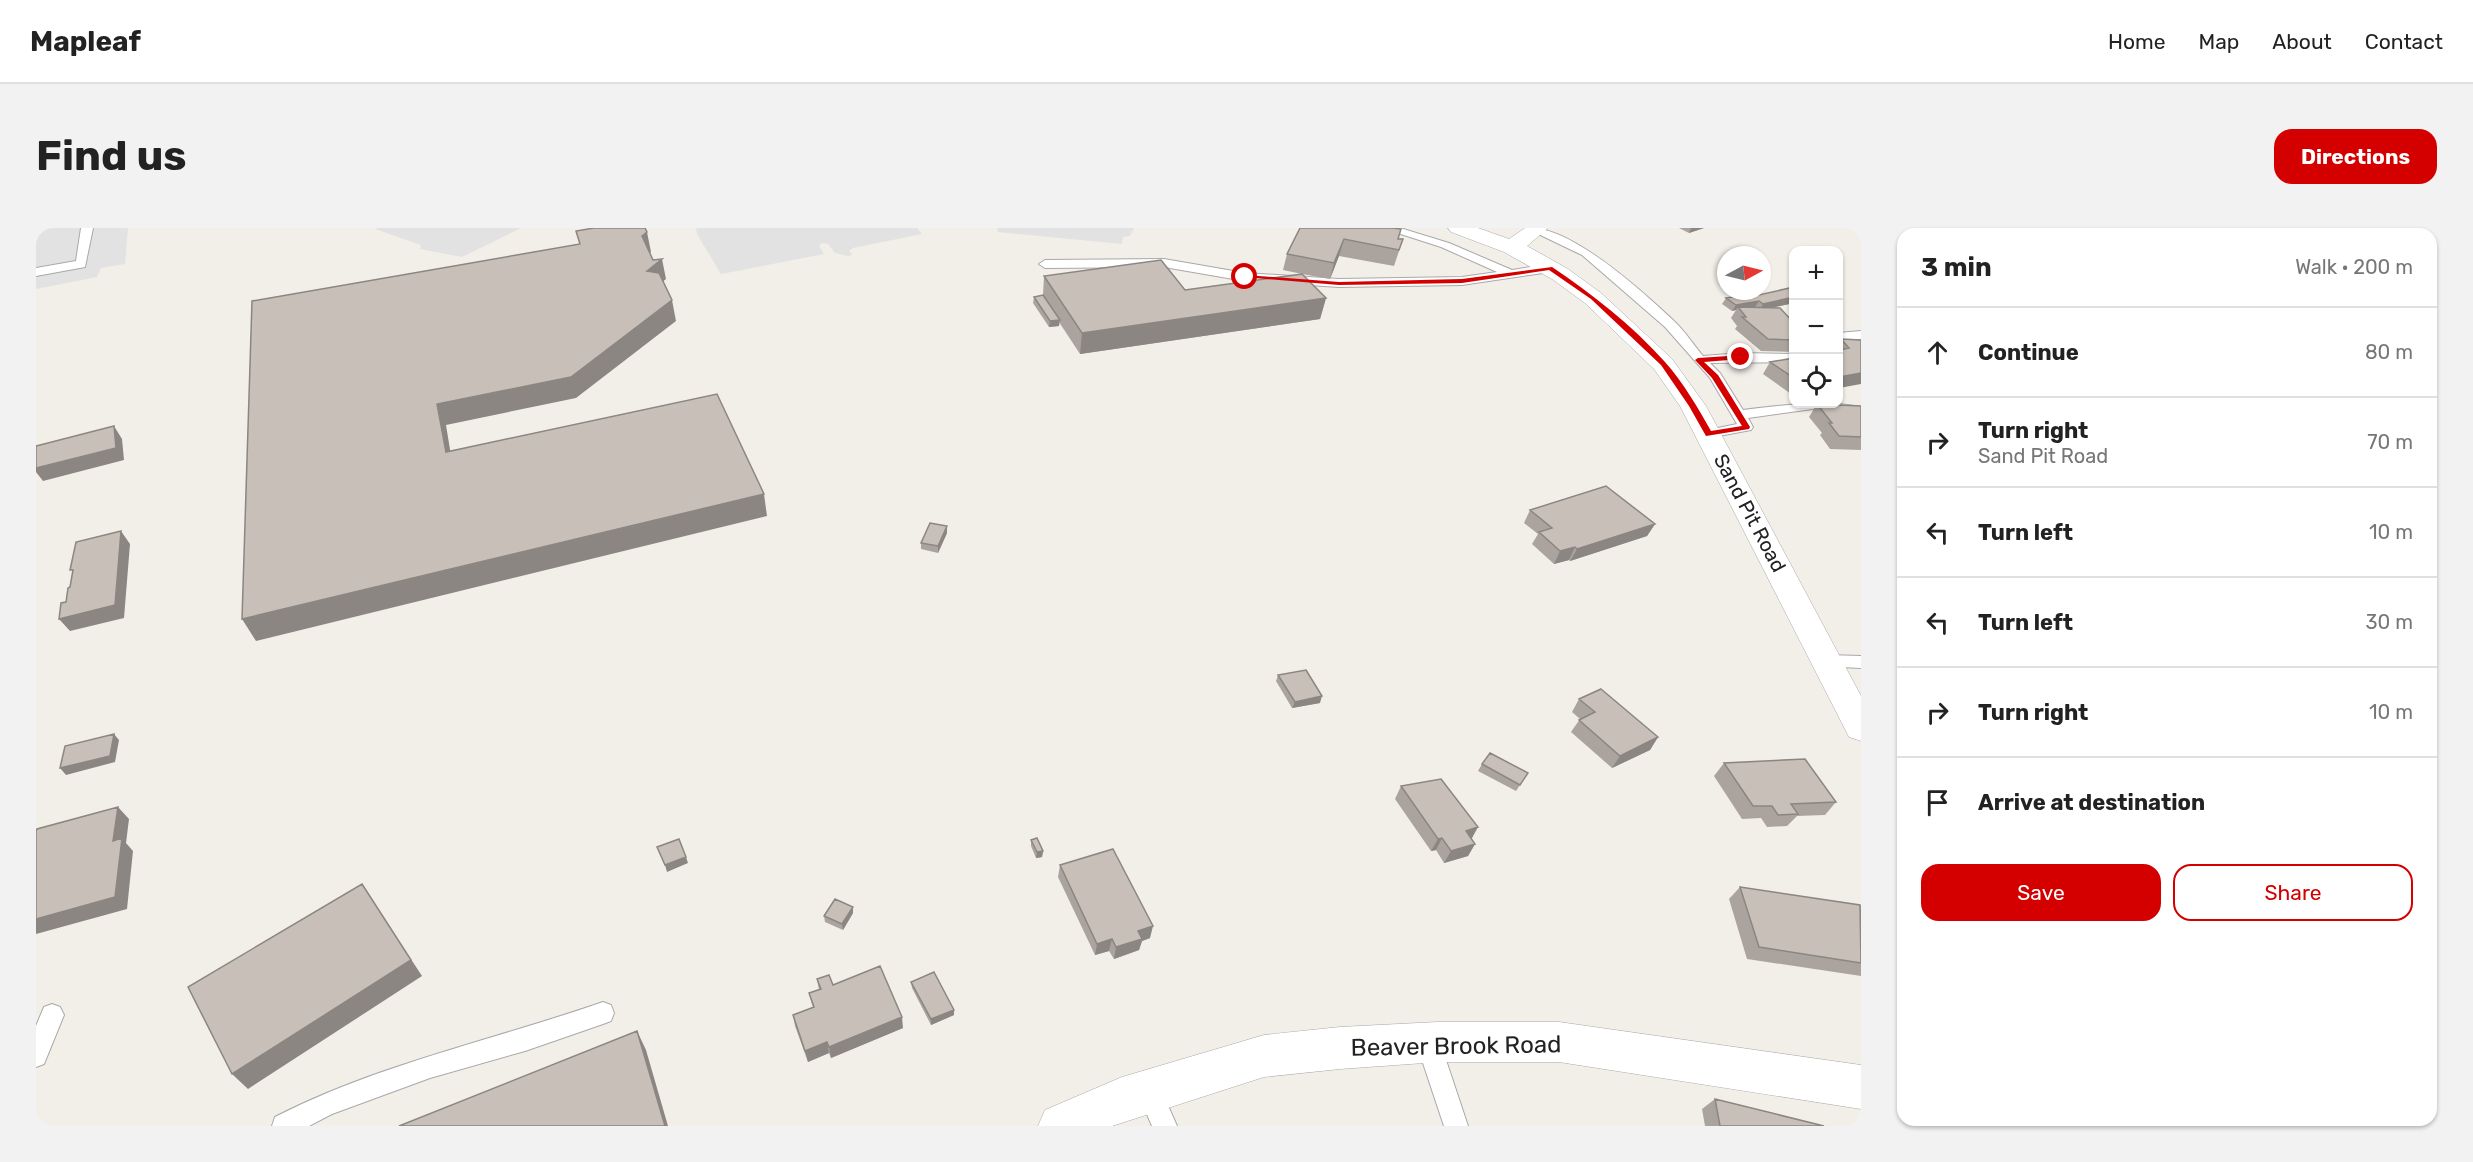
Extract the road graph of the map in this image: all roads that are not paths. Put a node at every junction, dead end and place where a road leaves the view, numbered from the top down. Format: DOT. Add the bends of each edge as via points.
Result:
graph roads {
  1 [pos="87,228"];
  2 [pos="1388,228"];
  3 [pos="1458,228"];
  4 [pos="1537,229"];
  5 [pos="1512,260"];
  6 [pos="1045,264"];
  7 [pos="36,272"];
  8 [pos="1861,336"];
  9 [pos="1843,337"];
  10 [pos="1789,358"];
  11 [pos="1698,360"];
  12 [pos="1861,411"];
  13 [pos="1739,415"];
  14 [pos="1708,434"];
  15 [pos="1826,661"];
  16 [pos="1861,662"];
  17 [pos="1861,728"];
  18 [pos="603,1012"];
  19 [pos="52,1015"];
  20 [pos="1428,1042"];
  21 [pos="36,1056"];
  22 [pos="1861,1087"];
  23 [pos="1157,1108"];
  24 [pos="284,1126"];
  25 [pos="1061,1126"];
  26 [pos="1456,1126"];
  1 -- 7 [label="lane" via="81,264"];
  2 -- 5 [label="lane"];
  3 -- 5 [label="street, Sand Pit Road"];
  4 -- 5 [label="street"];
  4 -- 11 [label="lane" via="1586,253 1670,324"];
  5 -- 6 [label="lane" via="1462,281 1339,284 1245,277 1164,262"];
  5 -- 14 [label="street, Sand Pit Road" via="1550,268 1593,298 1663,364"];
  8 -- 9 [label="lane"];
  10 -- 11 [label="lane"];
  11 -- 13 [label="lane" via="1715,376"];
  12 -- 13 [label="lane" via="1820,404"];
  13 -- 14 [label="lane" via="1746,427"];
  14 -- 15 [label="street, Sand Pit Road"];
  15 -- 16 [label="lane"];
  15 -- 17 [label="street, Sand Pit Road"];
  18 -- 24 [label="lane" via="326,1104"];
  19 -- 21 [label="lane"];
  20 -- 22 [label="street, Beaver Brook Road" via="1559,1042"];
  20 -- 23 [label="street, Beaver Brook Road" via="1264,1056"];
  20 -- 26 [label="lane"];
  23 -- 25 [label="street, Beaver Brook Road" via="1122,1099"];
}
